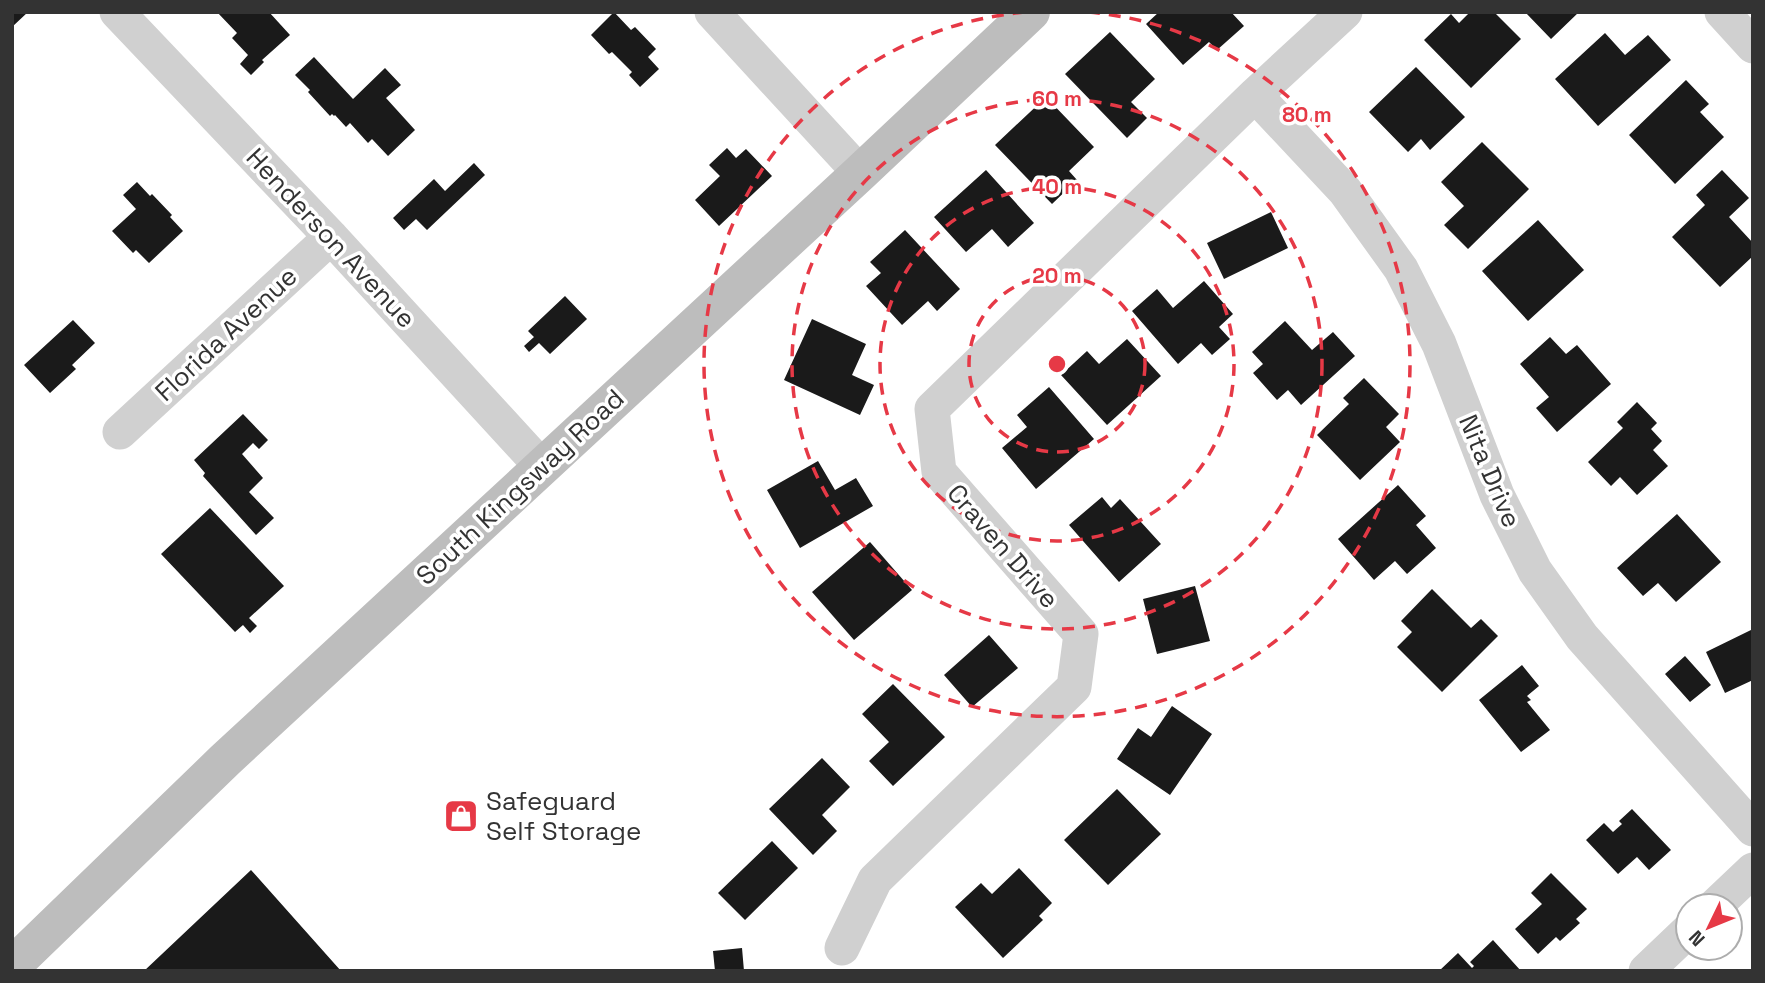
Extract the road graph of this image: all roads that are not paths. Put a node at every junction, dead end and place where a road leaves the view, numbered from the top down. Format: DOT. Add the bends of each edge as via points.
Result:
graph roads {
  1 [pos="117,12"];
  2 [pos="712,12"];
  3 [pos="1031,12"];
  4 [pos="1345,12"];
  5 [pos="1721,12"];
  6 [pos="1753,46"];
  7 [pos="1255,95"];
  8 [pos="860,173"];
  9 [pos="331,237"];
  10 [pos="120,432"];
  11 [pos="542,467"];
  12 [pos="1753,830"];
  13 [pos="1753,870"];
  14 [pos="1730,892"];
  15 [pos="1674,944"];
  16 [pos="842,948"];
  17 [pos="12,966"];
  18 [pos="1646,971"];
  1 -- 9 [label="street, Henderson Avenue"];
  2 -- 8 [label="street"];
  3 -- 8 [label="street, South Kingsway Road"];
  4 -- 7 [label="street, Craven Drive"];
  5 -- 6 [label="street"];
  7 -- 12 [label="street, Nita Drive" via="1345,191 1401,269 1439,344 1497,495 1535,571 1582,637"];
  7 -- 16 [label="street, Craven Drive" via="932,409 939,472 1081,635 1074,687 874,880"];
  8 -- 11 [label="street, South Kingsway Road"];
  9 -- 10 [label="street, Florida Avenue"];
  9 -- 11 [label="street, Henderson Avenue"];
  11 -- 17 [label="street, South Kingsway Road" via="225,760"];
  13 -- 14 [label="street"];
  15 -- 18 [label="street"];
}
